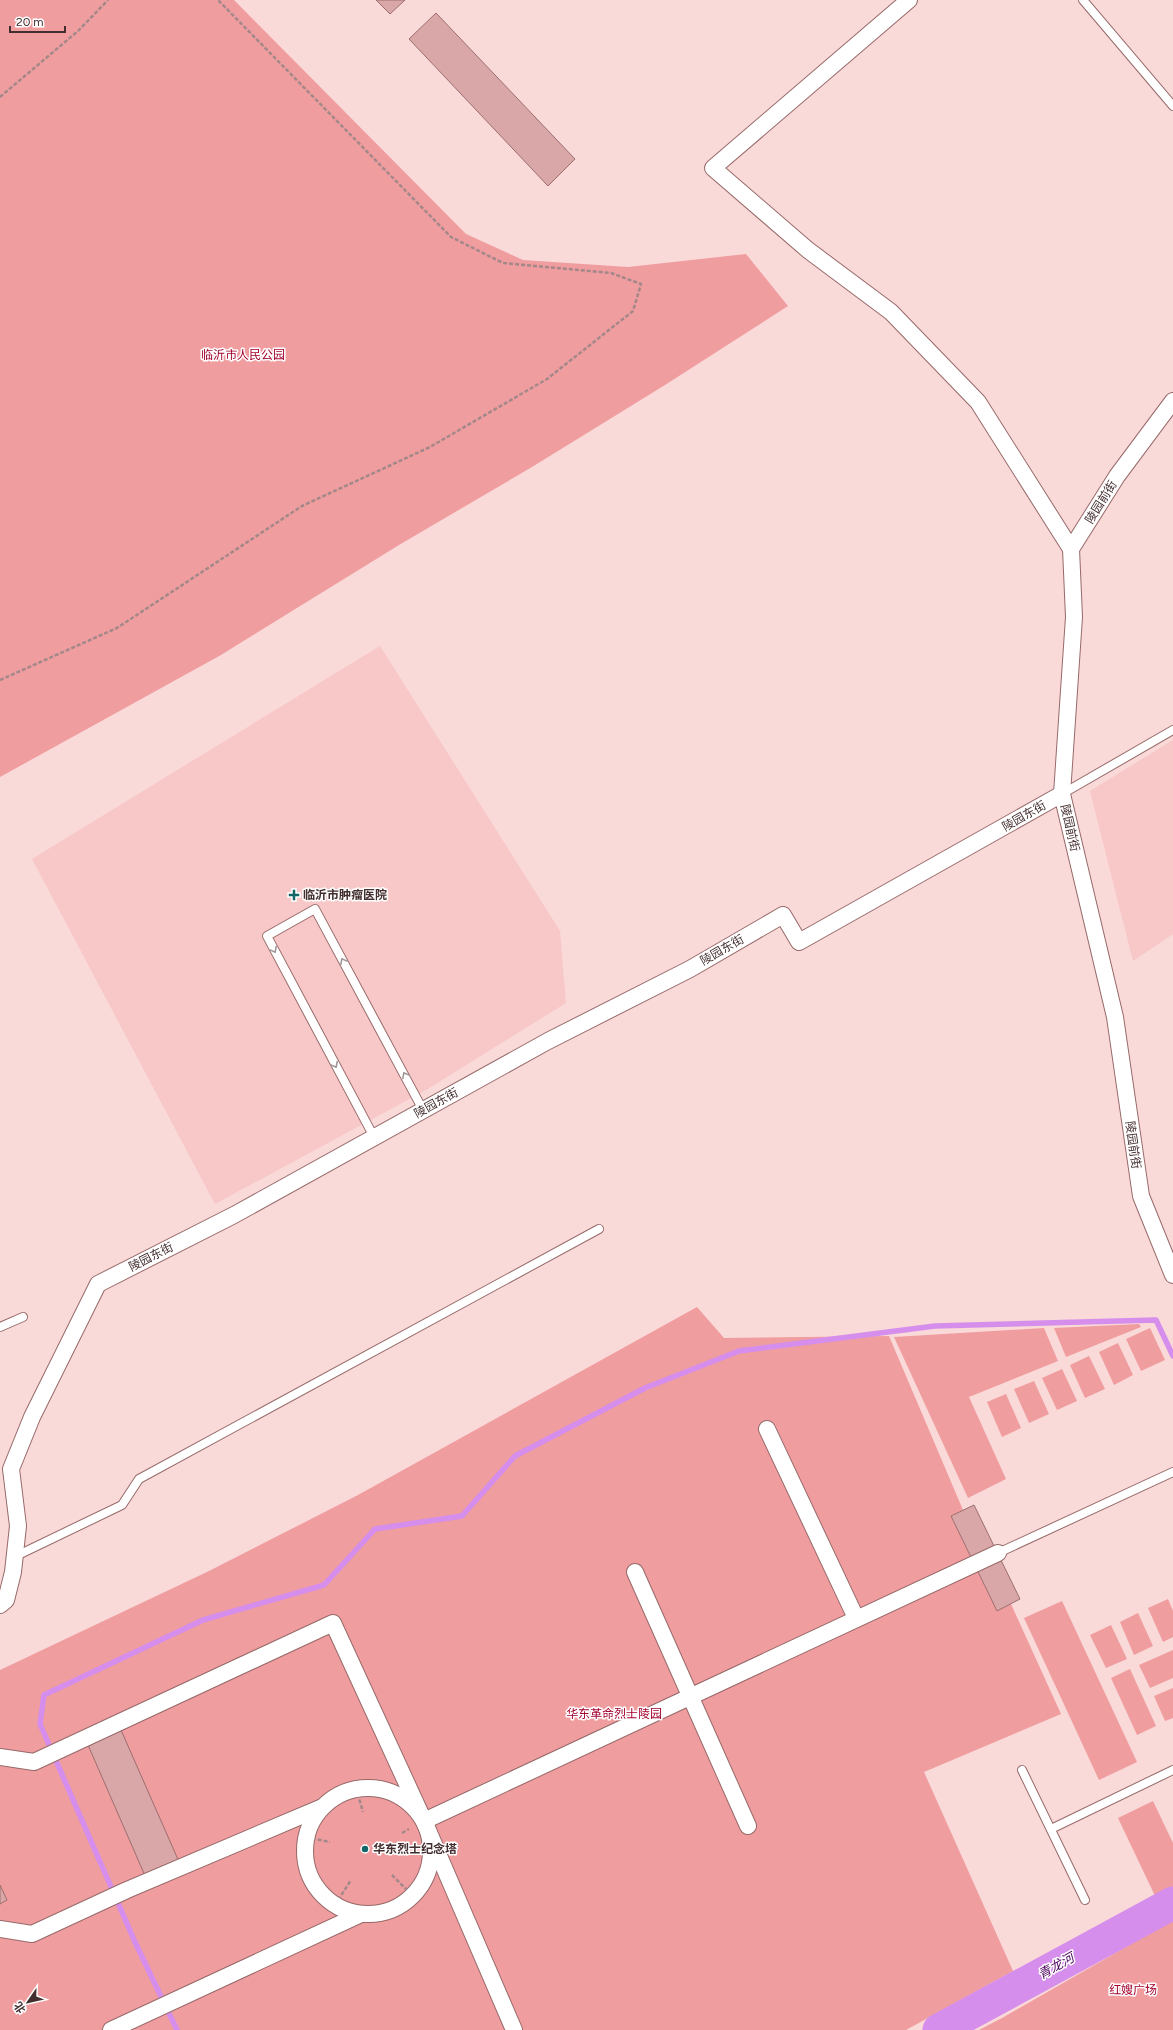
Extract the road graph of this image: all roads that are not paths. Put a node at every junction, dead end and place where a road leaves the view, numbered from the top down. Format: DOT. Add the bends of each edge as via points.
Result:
graph roads {
  1 [pos="909,0"];
  2 [pos="1083,0"];
  3 [pos="1173,106"];
  4 [pos="1173,401"];
  5 [pos="1071,549"];
  6 [pos="1173,730"];
  7 [pos="1062,794"];
  8 [pos="423,1110"];
  9 [pos="374,1137"];
  10 [pos="599,1229"];
  11 [pos="1173,1275"];
  12 [pos="23,1317"];
  13 [pos="0,1327"];
  14 [pos="767,1429"];
  15 [pos="1173,1472"];
  16 [pos="998,1553"];
  17 [pos="14,1557"];
  18 [pos="635,1572"];
  19 [pos="0,1604"];
  20 [pos="856,1618"];
  21 [pos="690,1696"];
  22 [pos="0,1757"];
  23 [pos="1022,1770"];
  24 [pos="1173,1770"];
  25 [pos="320,1808"];
  26 [pos="424,1822"];
  27 [pos="748,1826"];
  28 [pos="1051,1829"];
  29 [pos="1085,1900"];
  30 [pos="361,1914"];
  31 [pos="0,1929"];
  32 [pos="111,2030"];
  33 [pos="514,2030"];
  1 -- 5 [label="street" via="713,168 808,250 891,312 978,402"];
  2 -- 3 [label="lane"];
  4 -- 5 [label="street, 陵园前街" via="1117,476"];
  5 -- 7 [label="street, 陵园前街" via="1074,617"];
  6 -- 7 [label="lane"];
  7 -- 8 [label="street, 陵园东街" via="799,942 784,915 690,969 548,1041"];
  7 -- 11 [label="street, 陵园前街" via="1115,1017 1141,1196"];
  8 -- 9 [label="street, 陵园东街"];
  8 -- 9 [label="lane, one-way" via="315,909 267,936"];
  9 -- 17 [label="street, 陵园东街" via="234,1215 98,1284 32,1417 11,1469 18,1526"];
  10 -- 17 [label="lane" via="139,1479 122,1505"];
  12 -- 13 [label="lane"];
  14 -- 20 [label="street"];
  15 -- 16 [label="lane"];
  16 -- 20 [label="street"];
  17 -- 19 [label="street, 陵园东街" via="6,1600"];
  18 -- 21 [label="street"];
  20 -- 21 [label="street"];
  21 -- 26 [label="street"];
  21 -- 27 [label="street"];
  22 -- 26 [label="street" via="34,1762 333,1623"];
  23 -- 28 [label="lane"];
  24 -- 28 [label="lane"];
  25 -- 26 [label="street" via="337,1795 356,1788 378,1788 397,1795 414,1808"];
  25 -- 30 [label="street" via="310,1825 304,1844 306,1864 313,1882 325,1898 342,1909"];
  25 -- 31 [label="street" via="127,1890 32,1934"];
  26 -- 30 [label="street" via="431,1843 430,1862 424,1880 413,1896 398,1907 380,1913"];
  26 -- 33 [label="street"];
  28 -- 29 [label="lane"];
  30 -- 32 [label="street" via="175,1998"];
}
